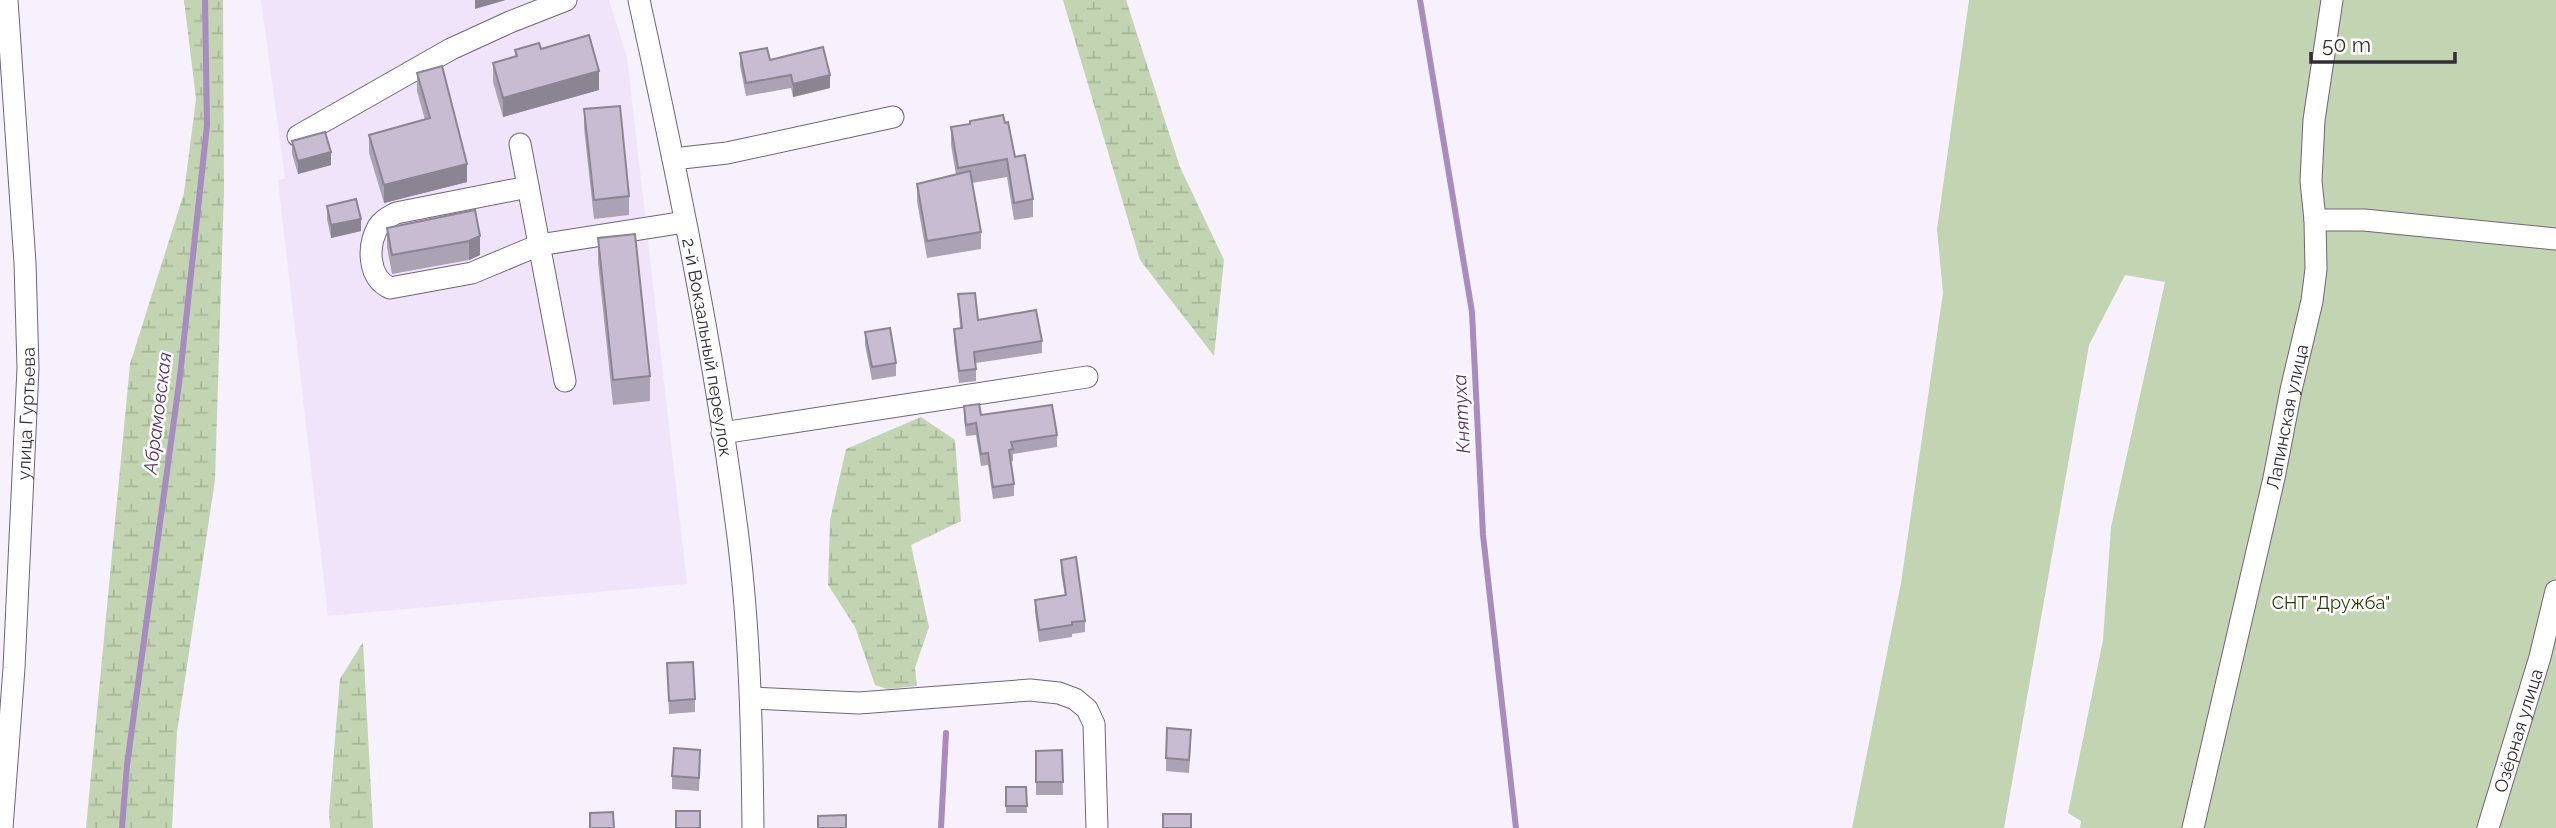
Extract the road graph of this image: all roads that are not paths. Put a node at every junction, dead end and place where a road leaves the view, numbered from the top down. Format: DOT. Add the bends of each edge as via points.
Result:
graph roads {
  1 [pos="7,0"];
  2 [pos="566,0"];
  3 [pos="639,0"];
  4 [pos="2332,0"];
  5 [pos="893,117"];
  6 [pos="298,136"];
  7 [pos="520,144"];
  8 [pos="673,159"];
  9 [pos="528,187"];
  10 [pos="2315,220"];
  11 [pos="685,222"];
  12 [pos="2556,239"];
  13 [pos="539,245"];
  14 [pos="1087,377"];
  15 [pos="565,381"];
  16 [pos="722,433"];
  17 [pos="2556,591"];
  18 [pos="752,698"];
  19 [pos="2,828"];
  20 [pos="753,828"];
  21 [pos="1097,828"];
  22 [pos="2193,828"];
  23 [pos="2488,828"];
  1 -- 19 [label="street, улица Гуртьева" via="28,368 15,668"];
  2 -- 6 [label="street" via="451,49"];
  3 -- 8 [label="street, 2-й Вокзальный переулок"];
  4 -- 10 [label="street, Лапинская улица" via="2314,120 2311,181"];
  5 -- 8 [label="street" via="727,153"];
  7 -- 9 [label="street"];
  8 -- 11 [label="street, 2-й Вокзальный переулок"];
  9 -- 13 [label="street"];
  9 -- 13 [label="street" via="385,219 373,241 374,274 390,288 490,268"];
  10 -- 12 [label="street" via="2364,220"];
  10 -- 22 [label="street, Лапинская улица" via="2312,301"];
  11 -- 13 [label="street"];
  11 -- 16 [label="street, 2-й Вокзальный переулок"];
  13 -- 15 [label="street"];
  14 -- 16 [label="street"];
  16 -- 18 [label="street, 2-й Вокзальный переулок" via="738,538"];
  17 -- 23 [label="street, Озёрная улица"];
  18 -- 20 [label="street, 2-й Вокзальный переулок"];
  18 -- 21 [label="street" via="859,703 1030,690 1075,699 1087,709 1094,724"];
}
